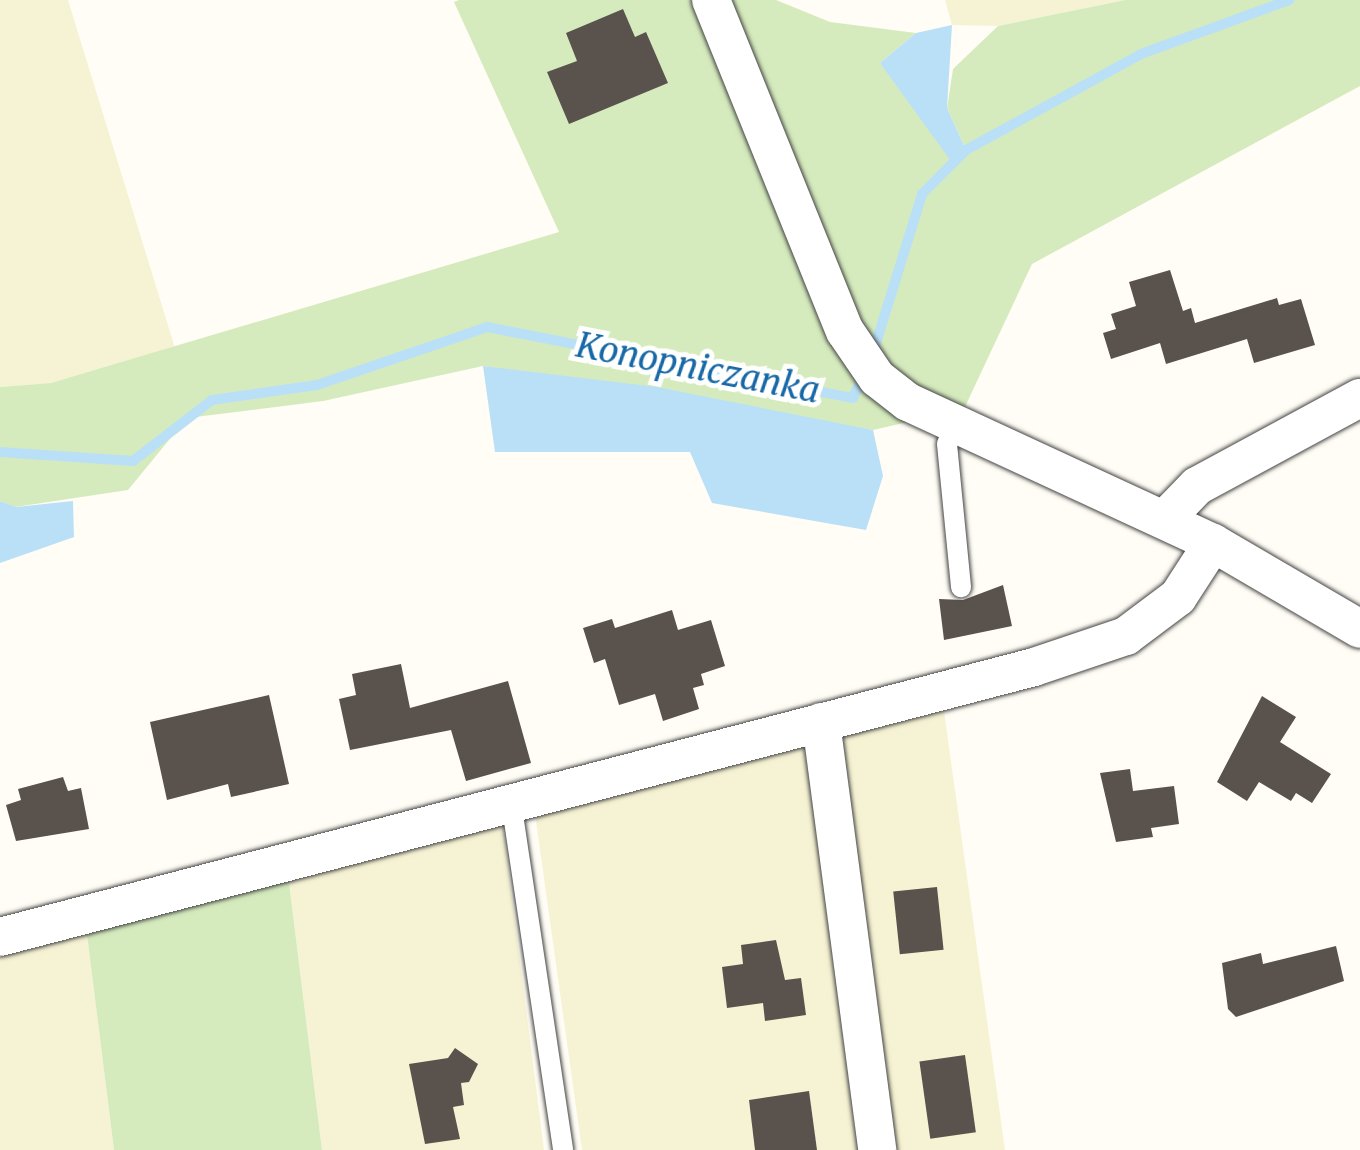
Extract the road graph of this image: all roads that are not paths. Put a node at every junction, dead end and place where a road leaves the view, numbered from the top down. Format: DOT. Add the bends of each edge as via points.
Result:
graph roads {
  1 [pos="711,0"];
  2 [pos="1360,398"];
  3 [pos="955,421"];
  4 [pos="1165,519"];
  5 [pos="1213,544"];
  6 [pos="961,587"];
  7 [pos="1360,629"];
  8 [pos="821,722"];
  9 [pos="511,801"];
  10 [pos="0,937"];
  11 [pos="563,1150"];
  12 [pos="876,1150"];
  1 -- 3 [label="street" via="867,366 908,402"];
  2 -- 4 [label="street" via="1197,486"];
  3 -- 4 [label="street"];
  3 -- 6 [label="lane" via="947,444"];
  4 -- 5 [label="street"];
  5 -- 7 [label="street"];
  5 -- 8 [label="street" via="1178,596 1126,636"];
  8 -- 9 [label="street"];
  8 -- 12 [label="street"];
  9 -- 10 [label="street"];
  9 -- 11 [label="lane"];
}
